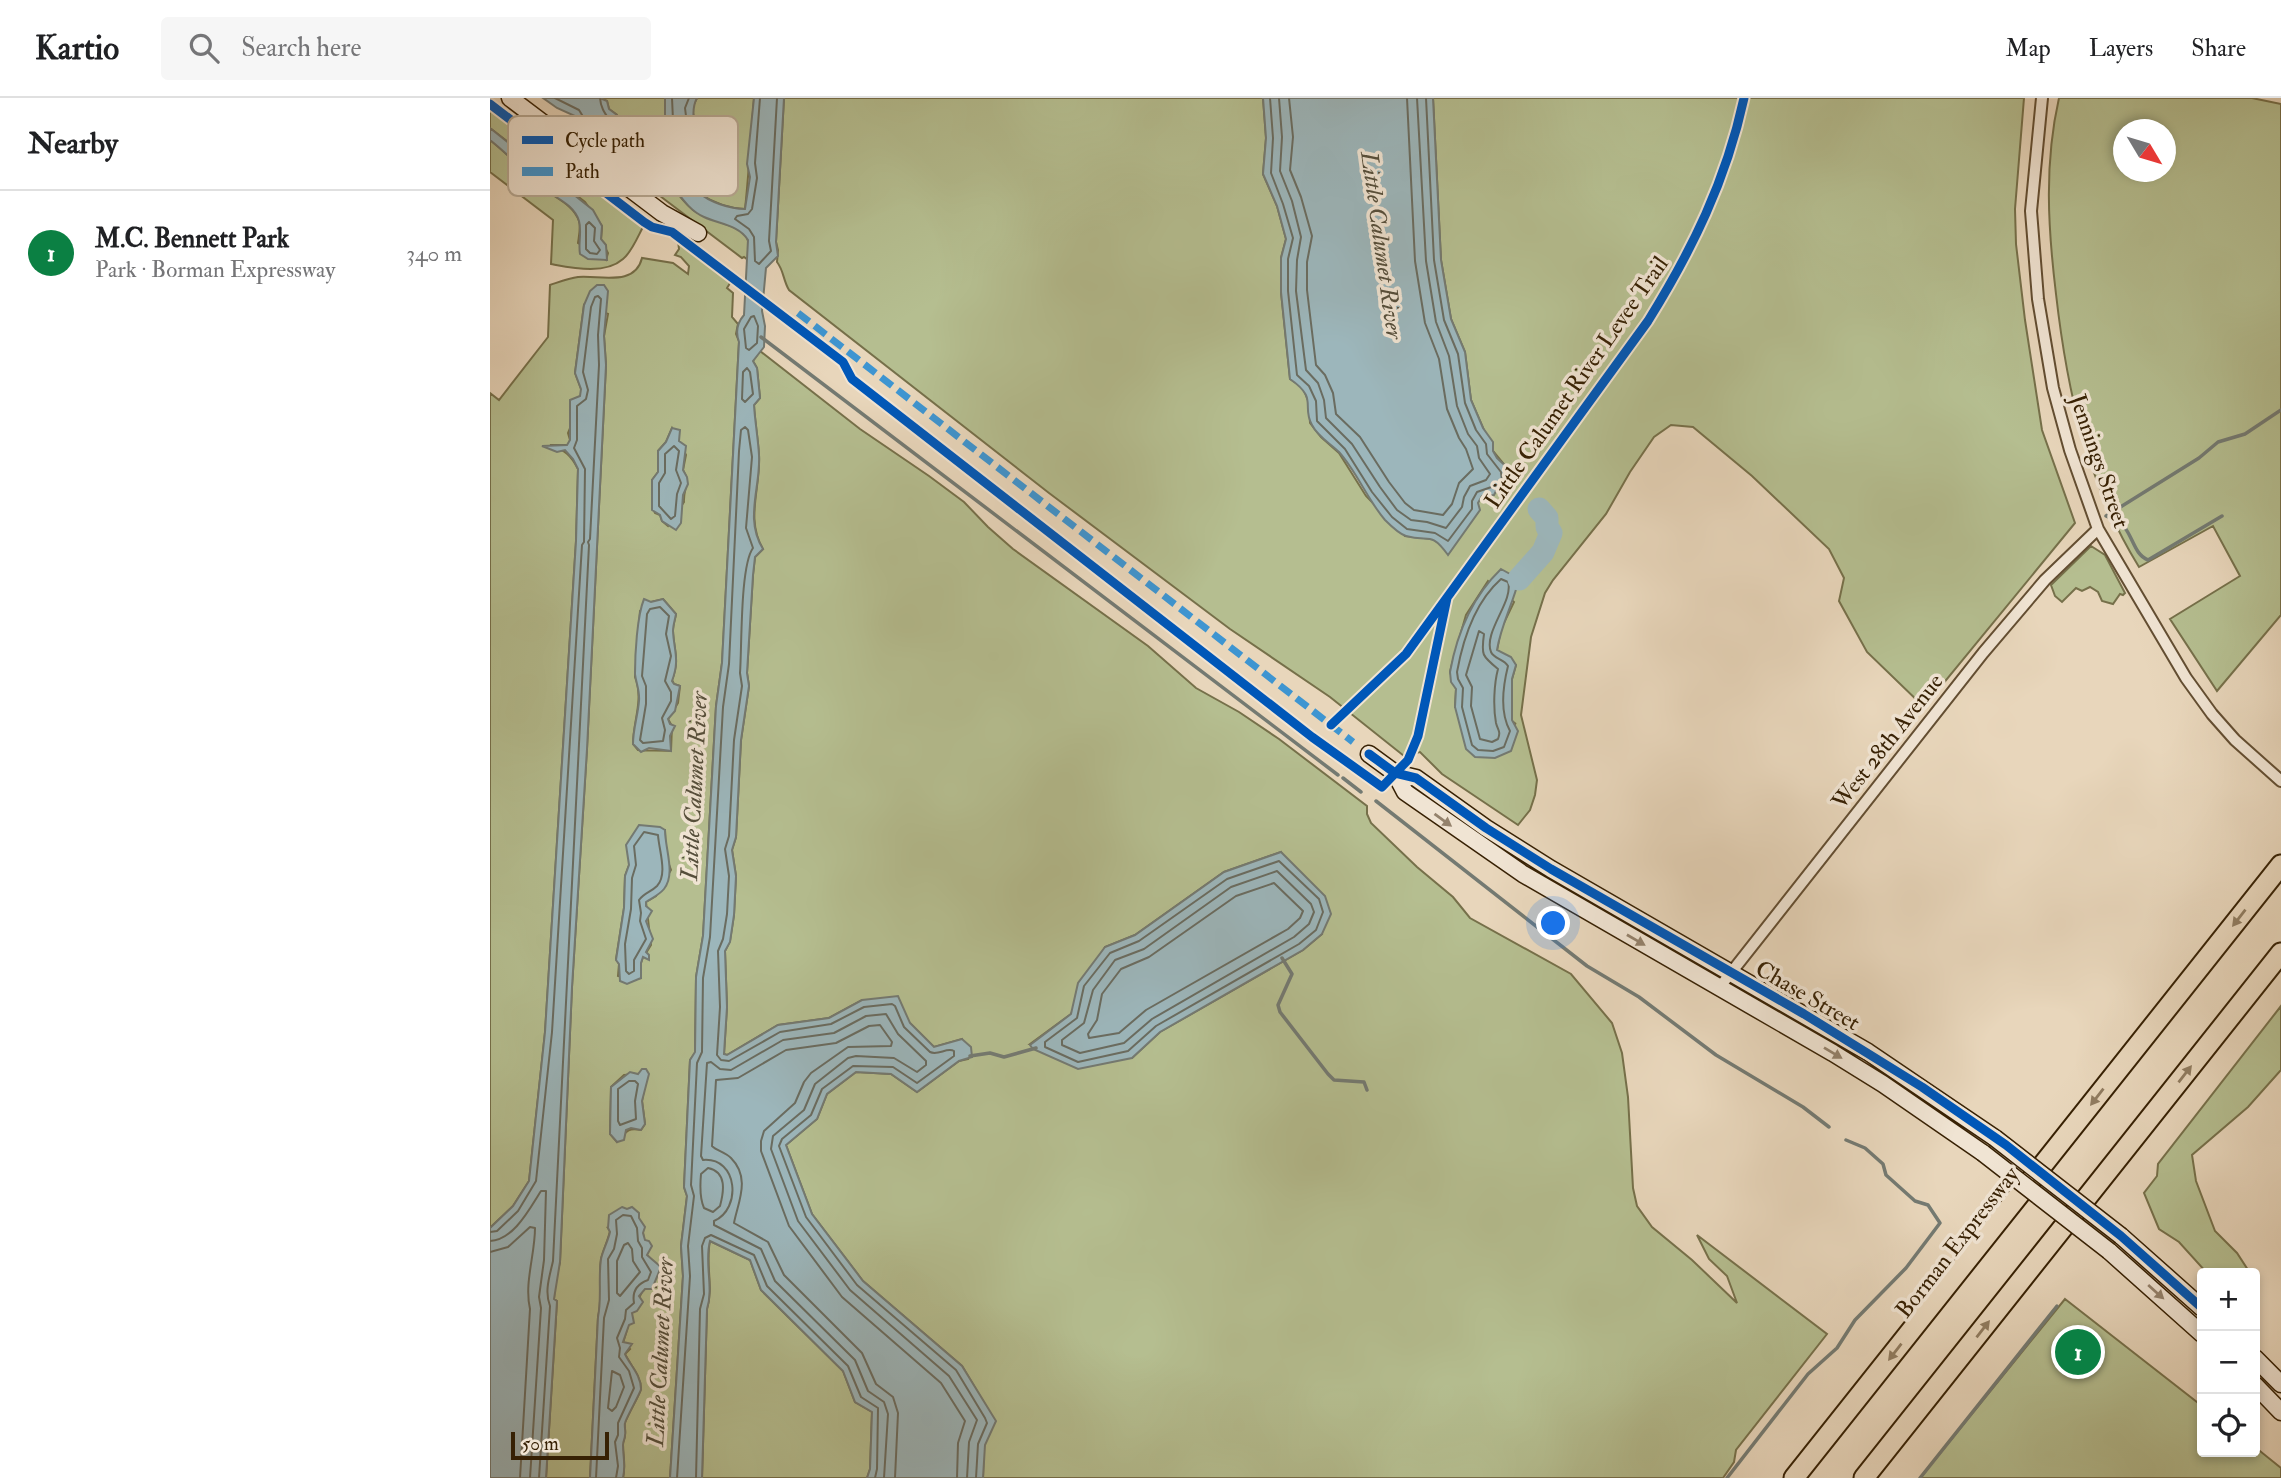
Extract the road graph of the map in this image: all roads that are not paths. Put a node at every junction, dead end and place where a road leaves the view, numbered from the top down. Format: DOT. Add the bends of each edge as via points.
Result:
graph roads {
  1 [pos="510,98"];
  2 [pos="2042,98"];
  3 [pos="534,116"];
  4 [pos="640,196"];
  5 [pos="698,233"];
  6 [pos="2098,529"];
  7 [pos="1369,754"];
  8 [pos="1395,774"];
  9 [pos="2281,781"];
  10 [pos="2281,865"];
  11 [pos="2281,953"];
  12 [pos="1731,973"];
  13 [pos="1719,988"];
  14 [pos="2197,1304"];
  15 [pos="2199,1331"];
  16 [pos="2260,1363"];
  17 [pos="2281,1384"];
  18 [pos="2260,1390"];
  19 [pos="2281,1412"];
  20 [pos="1794,1478"];
  21 [pos="1864,1478"];
  1 -- 3 [label="street"];
  2 -- 6 [label="street, Jennings Street" via="2031,211 2038,299 2053,388"];
  4 -- 5 [label="street"];
  6 -- 9 [label="street, Jennings Street" via="2205,705 2235,740"];
  6 -- 12 [label="street, West 28th Avenue" via="2045,580 1983,653"];
  7 -- 8 [label="street, Chase Street"];
  8 -- 12 [label="street, Chase Street" via="1416,778 1532,858"];
  8 -- 13 [label="street, Chase Street, one-way" via="1405,792 1523,874"];
  10 -- 20 [label="highway, Borman Expressway, one-way"];
  21 -- 11 [label="highway, one-way"];
  12 -- 13 [label="street, West 28th Avenue"];
  12 -- 14 [label="street, Chase Street, bridge" via="1876,1058 1995,1138 2121,1236"];
  13 -- 15 [label="street, Chase Street, one-way, bridge" via="1858,1069 1983,1153 2109,1251"];
  16 -- 17 [label="street"];
  18 -- 19 [label="street"];
}
